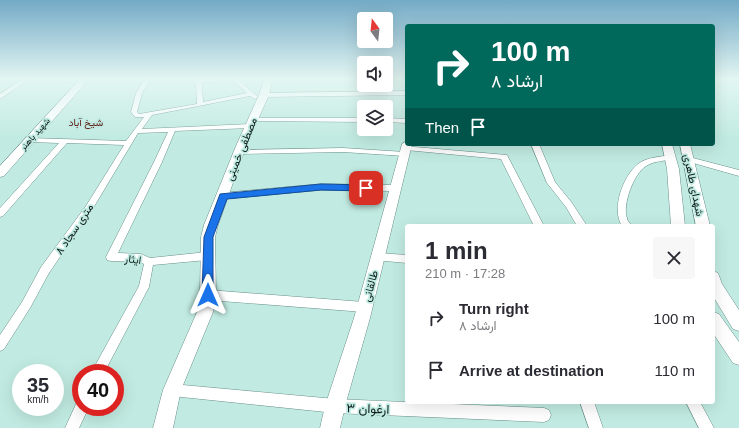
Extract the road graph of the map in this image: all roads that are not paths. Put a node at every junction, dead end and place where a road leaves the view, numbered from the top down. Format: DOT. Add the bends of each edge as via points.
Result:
graph roads {
  1 [pos="68,98"];
  2 [pos="138,98"];
  3 [pos="199,98"];
  4 [pos="246,98"];
  5 [pos="258,98"];
  6 [pos="200,105"];
  7 [pos="149,115"];
  8 [pos="357,120"];
  9 [pos="393,120"];
  10 [pos="405,121"];
  11 [pos="251,123"];
  12 [pos="172,130"];
  13 [pos="136,131"];
  14 [pos="29,140"];
  15 [pos="66,140"];
  16 [pos="128,143"];
  17 [pos="536,146"];
  18 [pos="686,146"];
  19 [pos="406,148"];
  20 [pos="666,148"];
  21 [pos="238,152"];
  22 [pos="689,159"];
  23 [pos="0,173"];
  24 [pos="739,173"];
  25 [pos="396,188"];
  26 [pos="223,196"];
  27 [pos="0,214"];
  28 [pos="538,224"];
  29 [pos="581,224"];
  30 [pos="625,224"];
  31 [pos="678,224"];
  32 [pos="703,224"];
  33 [pos="207,256"];
  34 [pos="378,257"];
  35 [pos="405,259"];
  36 [pos="149,262"];
  37 [pos="715,286"];
  38 [pos="208,295"];
  39 [pos="364,307"];
  40 [pos="715,322"];
  41 [pos="739,324"];
  42 [pos="0,345"];
  43 [pos="739,357"];
  44 [pos="102,364"];
  45 [pos="172,390"];
  46 [pos="588,404"];
  47 [pos="694,404"];
  48 [pos="335,406"];
  49 [pos="544,415"];
  50 [pos="78,416"];
  51 [pos="72,428"];
  52 [pos="163,428"];
  53 [pos="330,428"];
  54 [pos="596,428"];
  55 [pos="707,428"];
  1 -- 14 [label="street, شهید باهنر"];
  2 -- 7 [label="street" via="134,112 137,116"];
  3 -- 6 [label="street"];
  4 -- 6 [label="street"];
  5 -- 11 [label="street, مصطفی خمینی"];
  6 -- 7 [label="street"];
  7 -- 13 [label="street, ۸ متری سجاد"];
  8 -- 11 [label="street"];
  9 -- 10 [label="street"];
  11 -- 12 [label="street"];
  11 -- 21 [label="street, مصطفی خمینی"];
  12 -- 13 [label="street"];
  12 -- 36 [label="street, ایثار" via="111,257 140,258"];
  13 -- 16 [label="street, ۸ متری سجاد"];
  14 -- 15 [label="street"];
  14 -- 23 [label="street, شهید باهنر"];
  15 -- 16 [label="street"];
  15 -- 27 [label="street"];
  16 -- 42 [label="street, ۸ متری سجاد" via="89,208 45,270"];
  17 -- 29 [label="street" via="551,183"];
  18 -- 22 [label="street, شهدای طاهری"];
  19 -- 21 [label="street"];
  19 -- 25 [label="street, طالقانی"];
  19 -- 28 [label="street" via="504,157"];
  20 -- 30 [label="street" via="657,160 640,166 632,178 622,202 622,217"];
  20 -- 31 [label="street, شهدای طاهری" via="674,169"];
  21 -- 26 [label="street, مصطفی خمینی"];
  22 -- 24 [label="street"];
  22 -- 32 [label="street, شهدای طاهری"];
  25 -- 26 [label="street" via="321,187"];
  25 -- 34 [label="street, طالقانی"];
  26 -- 33 [label="street, مصطفی خمینی" via="211,225"];
  33 -- 36 [label="street"];
  33 -- 38 [label="street, مصطفی خمینی"];
  34 -- 35 [label="street"];
  34 -- 39 [label="street, طالقانی"];
  36 -- 44 [label="street, ایثار" via="144,287"];
  37 -- 41 [label="street"];
  38 -- 39 [label="street"];
  38 -- 45 [label="street, مصطفی خمینی" via="205,312"];
  39 -- 48 [label="street, طالقانی"];
  40 -- 43 [label="street"];
  45 -- 48 [label="street, ارغوان ۳"];
  45 -- 52 [label="street, مصطفی خمینی"];
  46 -- 54 [label="street"];
  47 -- 55 [label="street"];
  48 -- 49 [label="street, ارغوان ۳"];
  48 -- 53 [label="street, طالقانی"];
  50 -- 51 [label="street"];
}
